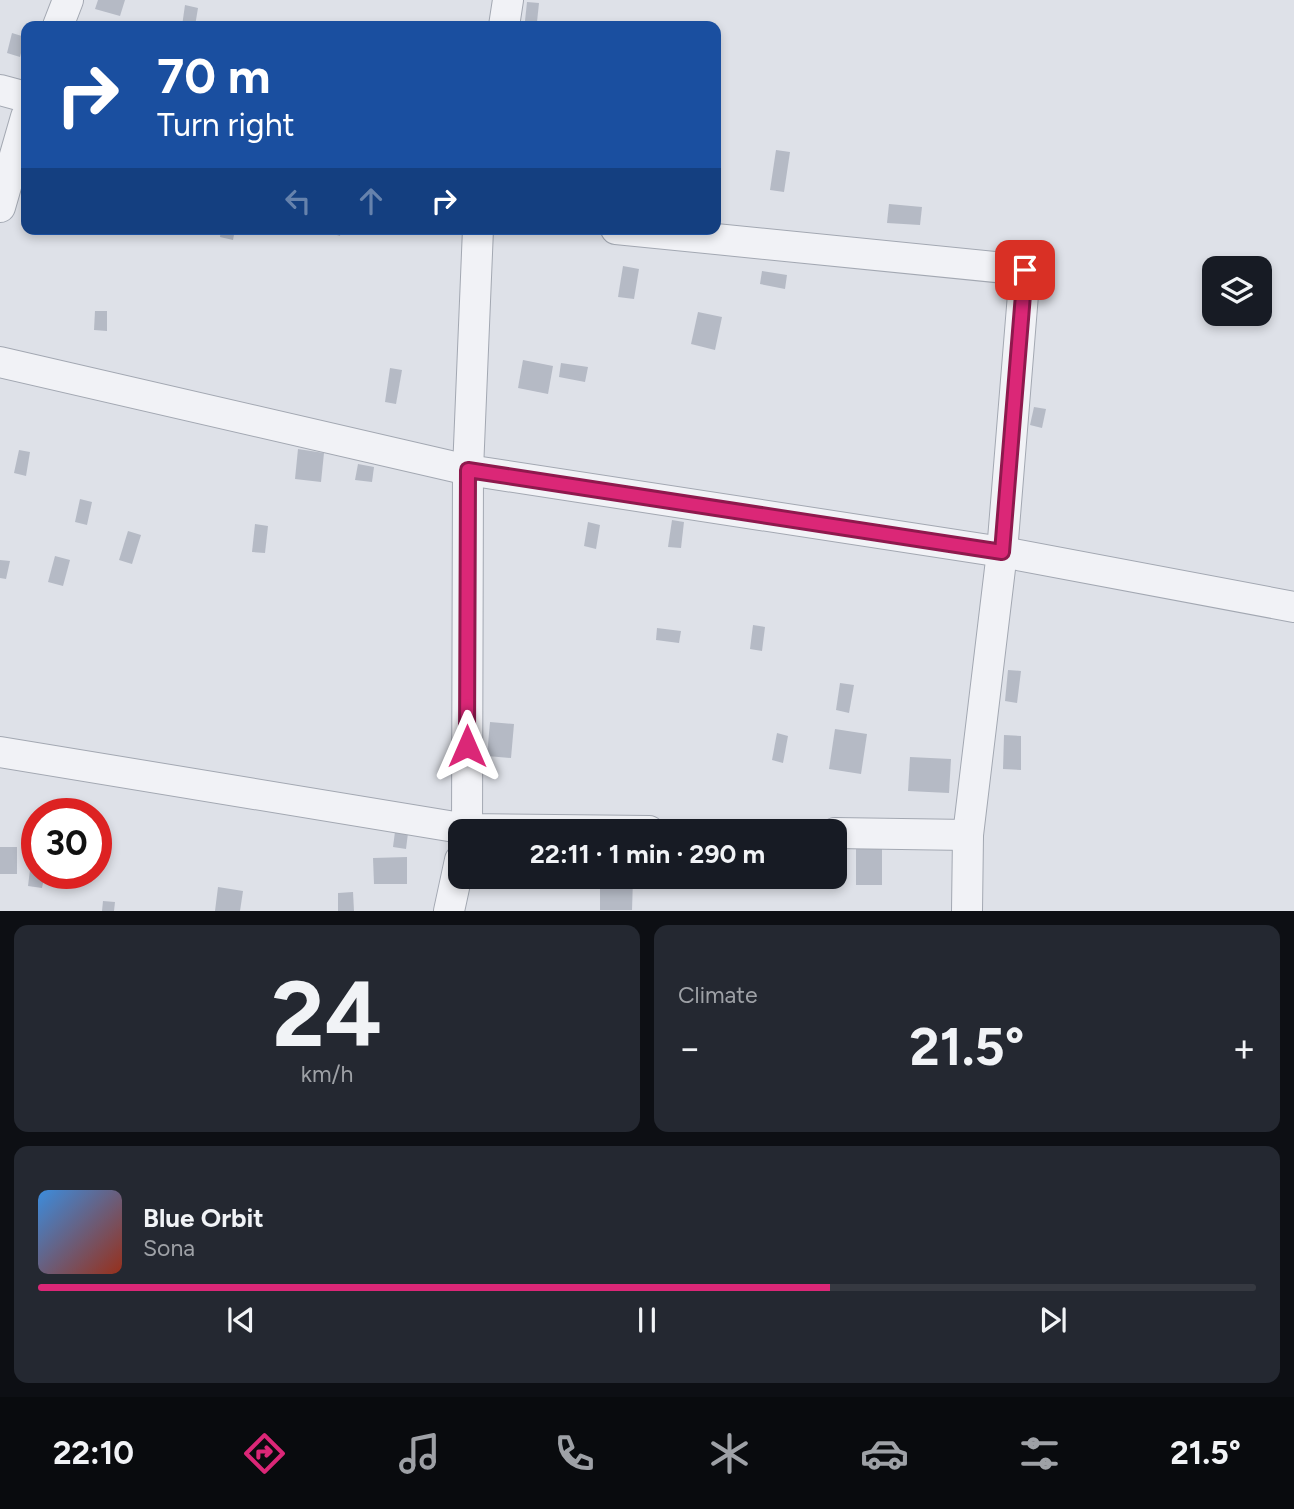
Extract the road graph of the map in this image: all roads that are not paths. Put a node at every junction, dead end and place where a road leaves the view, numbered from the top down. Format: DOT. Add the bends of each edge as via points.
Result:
graph roads {
  1 [pos="68,0"];
  2 [pos="508,0"];
  3 [pos="60,21"];
  4 [pos="505,21"];
  5 [pos="0,90"];
  6 [pos="21,96"];
  7 [pos="21,134"];
  8 [pos="0,206"];
  9 [pos="478,235"];
  10 [pos="677,235"];
  11 [pos="0,362"];
  12 [pos="468,470"];
  13 [pos="1002,552"];
  14 [pos="1294,607"];
  15 [pos="0,752"];
  16 [pos="467,819"];
  17 [pos="448,827"];
  18 [pos="847,833"];
  19 [pos="968,835"];
  20 [pos="454,889"];
  21 [pos="449,911"];
  22 [pos="967,911"];
  1 -- 3 [label="street"];
  2 -- 4 [label="street"];
  5 -- 6 [label="street"];
  7 -- 8 [label="street"];
  9 -- 12 [label="street"];
  10 -- 13 [label="street" via="1025,270"];
  11 -- 12 [label="street"];
  12 -- 13 [label="street"];
  12 -- 16 [label="street"];
  13 -- 14 [label="street"];
  13 -- 19 [label="street"];
  15 -- 17 [label="street"];
  18 -- 19 [label="street"];
  19 -- 22 [label="street"];
  20 -- 21 [label="street"];
}
